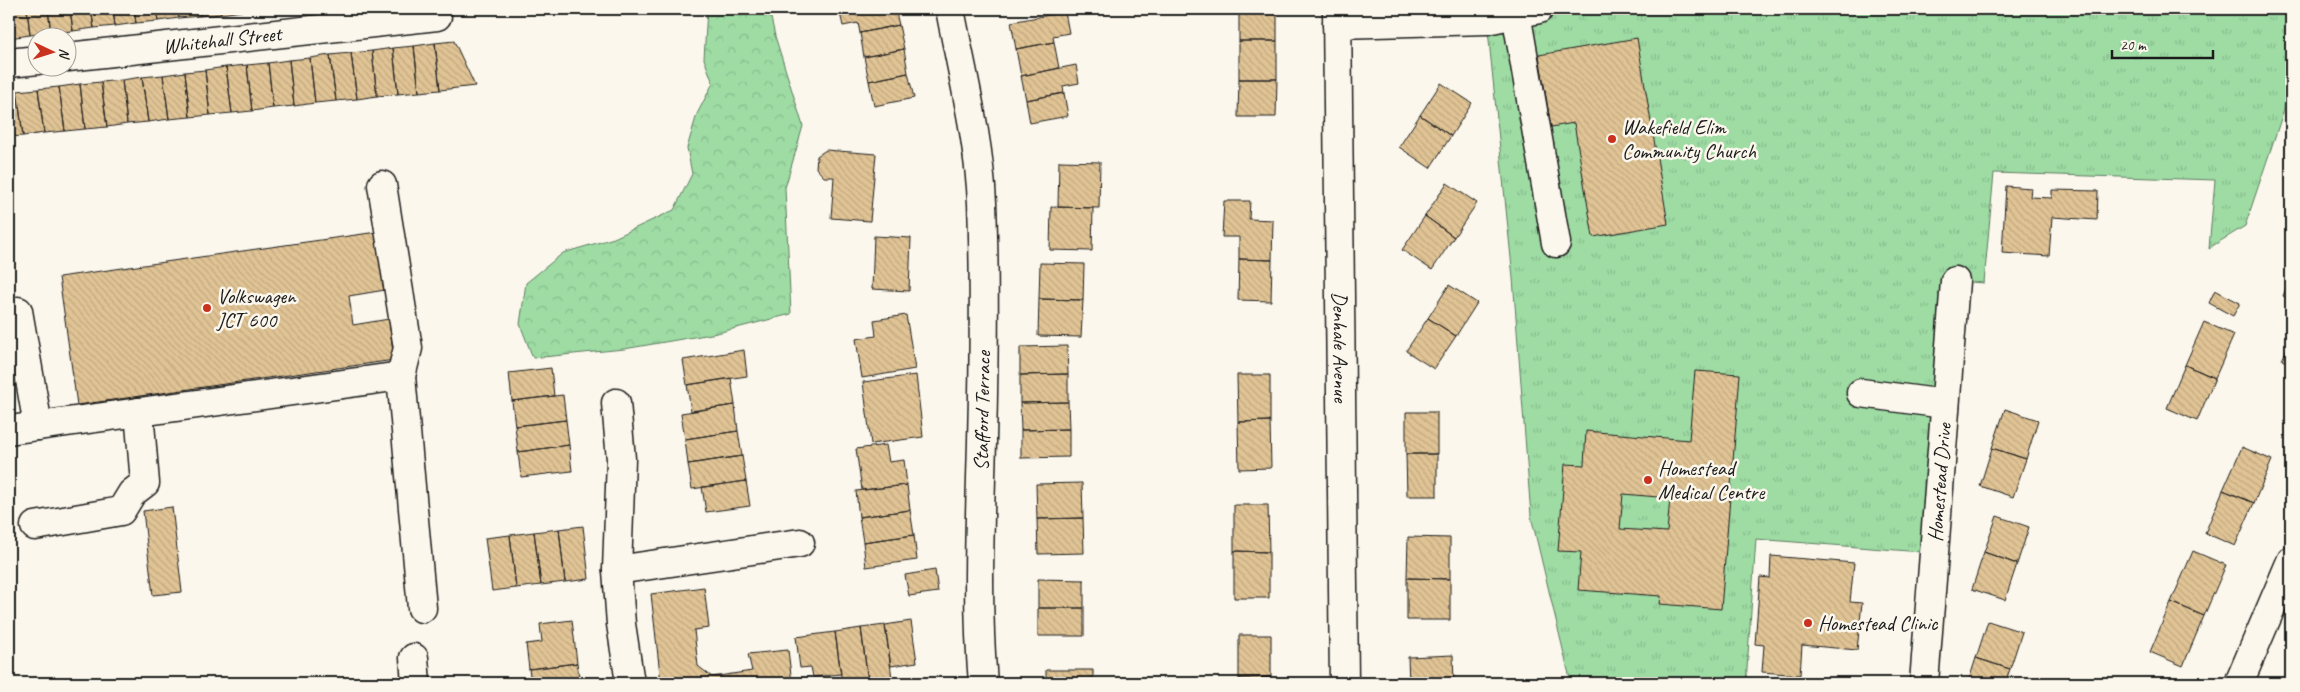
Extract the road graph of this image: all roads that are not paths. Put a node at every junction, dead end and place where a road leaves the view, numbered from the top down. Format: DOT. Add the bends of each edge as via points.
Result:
graph roads {
  1 [pos="950,9"];
  2 [pos="1528,11"];
  3 [pos="437,16"];
  4 [pos="1337,16"];
  5 [pos="78,56"];
  6 [pos="28,61"];
  7 [pos="9,63"];
  8 [pos="382,185"];
  9 [pos="1556,243"];
  10 [pos="1955,281"];
  11 [pos="18,311"];
  12 [pos="401,376"];
  13 [pos="1861,393"];
  14 [pos="616,403"];
  15 [pos="1945,404"];
  16 [pos="139,412"];
  17 [pos="38,426"];
  18 [pos="9,430"];
  19 [pos="35,526"];
  20 [pos="800,543"];
  21 [pos="2291,561"];
  22 [pos="616,570"];
  23 [pos="422,608"];
  24 [pos="630,680"];
  25 [pos="983,683"];
  26 [pos="1344,683"];
  27 [pos="1924,683"];
  28 [pos="2239,683"];
  1 -- 25 [label="street, Stafford Terrace" via="975,140 982,201 984,338 979,640"];
  2 -- 4 [label="street" via="1487,20"];
  2 -- 9 [label="street"];
  3 -- 5 [label="street, Whitehall Street"];
  4 -- 26 [label="street, Denhale Avenue"];
  6 -- 7 [label="street"];
  8 -- 12 [label="street" via="408,348"];
  10 -- 15 [label="street, Homestead Drive"];
  11 -- 17 [label="street"];
  12 -- 16 [label="street"];
  12 -- 23 [label="street"];
  13 -- 15 [label="street"];
  14 -- 22 [label="street" via="621,460"];
  15 -- 27 [label="street, Homestead Drive"];
  16 -- 17 [label="street"];
  16 -- 19 [label="street" via="145,483 132,493 121,511"];
  17 -- 18 [label="street"];
  20 -- 22 [label="street"];
  21 -- 28 [label="street"];
  22 -- 24 [label="street"];
}
